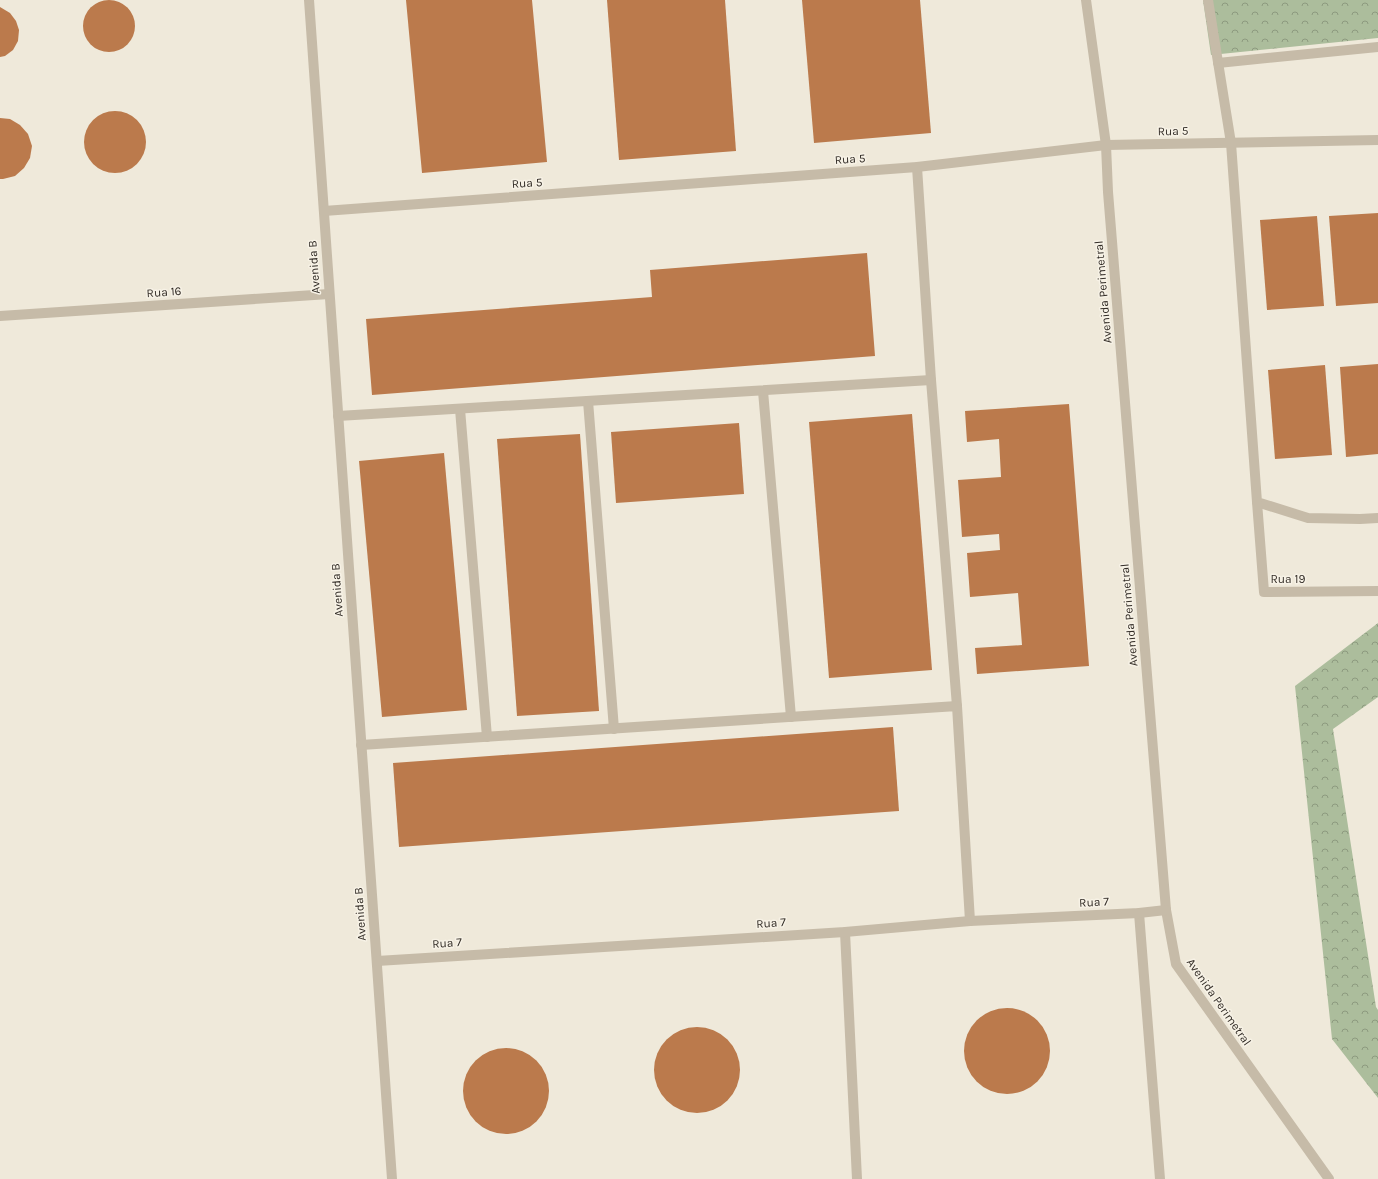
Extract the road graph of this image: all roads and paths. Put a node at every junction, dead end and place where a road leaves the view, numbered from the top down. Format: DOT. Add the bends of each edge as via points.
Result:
graph roads {
  1 [pos="309,0"];
  2 [pos="1086,0"];
  3 [pos="1208,0"];
  4 [pos="1378,48"];
  5 [pos="1218,63"];
  6 [pos="1378,140"];
  7 [pos="1231,143"];
  8 [pos="1106,145"];
  9 [pos="917,167"];
  10 [pos="324,211"];
  11 [pos="329,294"];
  12 [pos="0,316"];
  13 [pos="931,380"];
  14 [pos="763,390"];
  15 [pos="588,401"];
  16 [pos="460,409"];
  17 [pos="338,416"];
  18 [pos="1257,502"];
  19 [pos="1378,518"];
  20 [pos="1378,591"];
  21 [pos="956,706"];
  22 [pos="791,717"];
  23 [pos="614,729"];
  24 [pos="487,737"];
  25 [pos="361,745"];
  26 [pos="1166,910"];
  27 [pos="1138,914"];
  28 [pos="970,921"];
  29 [pos="845,932"];
  30 [pos="377,961"];
  31 [pos="392,1179"];
  32 [pos="857,1179"];
  33 [pos="1160,1179"];
  34 [pos="1329,1179"];
  1 -- 10 [label="lane, Avenida B"];
  2 -- 8 [label="lane, Avenida Perimetral"];
  3 -- 5 [label="lane"];
  4 -- 5 [label="lane"];
  5 -- 7 [label="lane"];
  6 -- 7 [label="lane, Rua 5"];
  7 -- 8 [label="lane, Rua 5"];
  7 -- 18 [label="lane"];
  8 -- 9 [label="lane, Rua 5"];
  8 -- 26 [label="lane, Avenida Perimetral"];
  9 -- 10 [label="lane, Rua 5"];
  9 -- 13 [label="lane"];
  10 -- 11 [label="lane, Avenida B"];
  11 -- 12 [label="lane, Rua 16"];
  11 -- 17 [label="lane, Avenida B"];
  13 -- 14 [label="lane"];
  13 -- 21 [label="lane"];
  14 -- 15 [label="lane"];
  14 -- 22 [label="lane"];
  15 -- 16 [label="lane"];
  15 -- 23 [label="lane"];
  16 -- 17 [label="lane"];
  16 -- 24 [label="lane"];
  17 -- 25 [label="lane, Avenida B"];
  18 -- 19 [label="lane" via="1308,518"];
  18 -- 20 [label="lane, Rua 19" via="1264,592"];
  21 -- 22 [label="lane"];
  21 -- 28 [label="lane"];
  22 -- 23 [label="lane"];
  23 -- 24 [label="lane"];
  24 -- 25 [label="lane"];
  25 -- 30 [label="lane, Avenida B"];
  26 -- 27 [label="lane, Rua 7"];
  26 -- 34 [label="lane, Avenida Perimetral" via="1176,964"];
  27 -- 28 [label="lane, Rua 7"];
  27 -- 33 [label="lane"];
  28 -- 29 [label="lane, Rua 7"];
  29 -- 30 [label="lane, Rua 7"];
  29 -- 32 [label="lane"];
  30 -- 31 [label="lane, Avenida B"];
}
